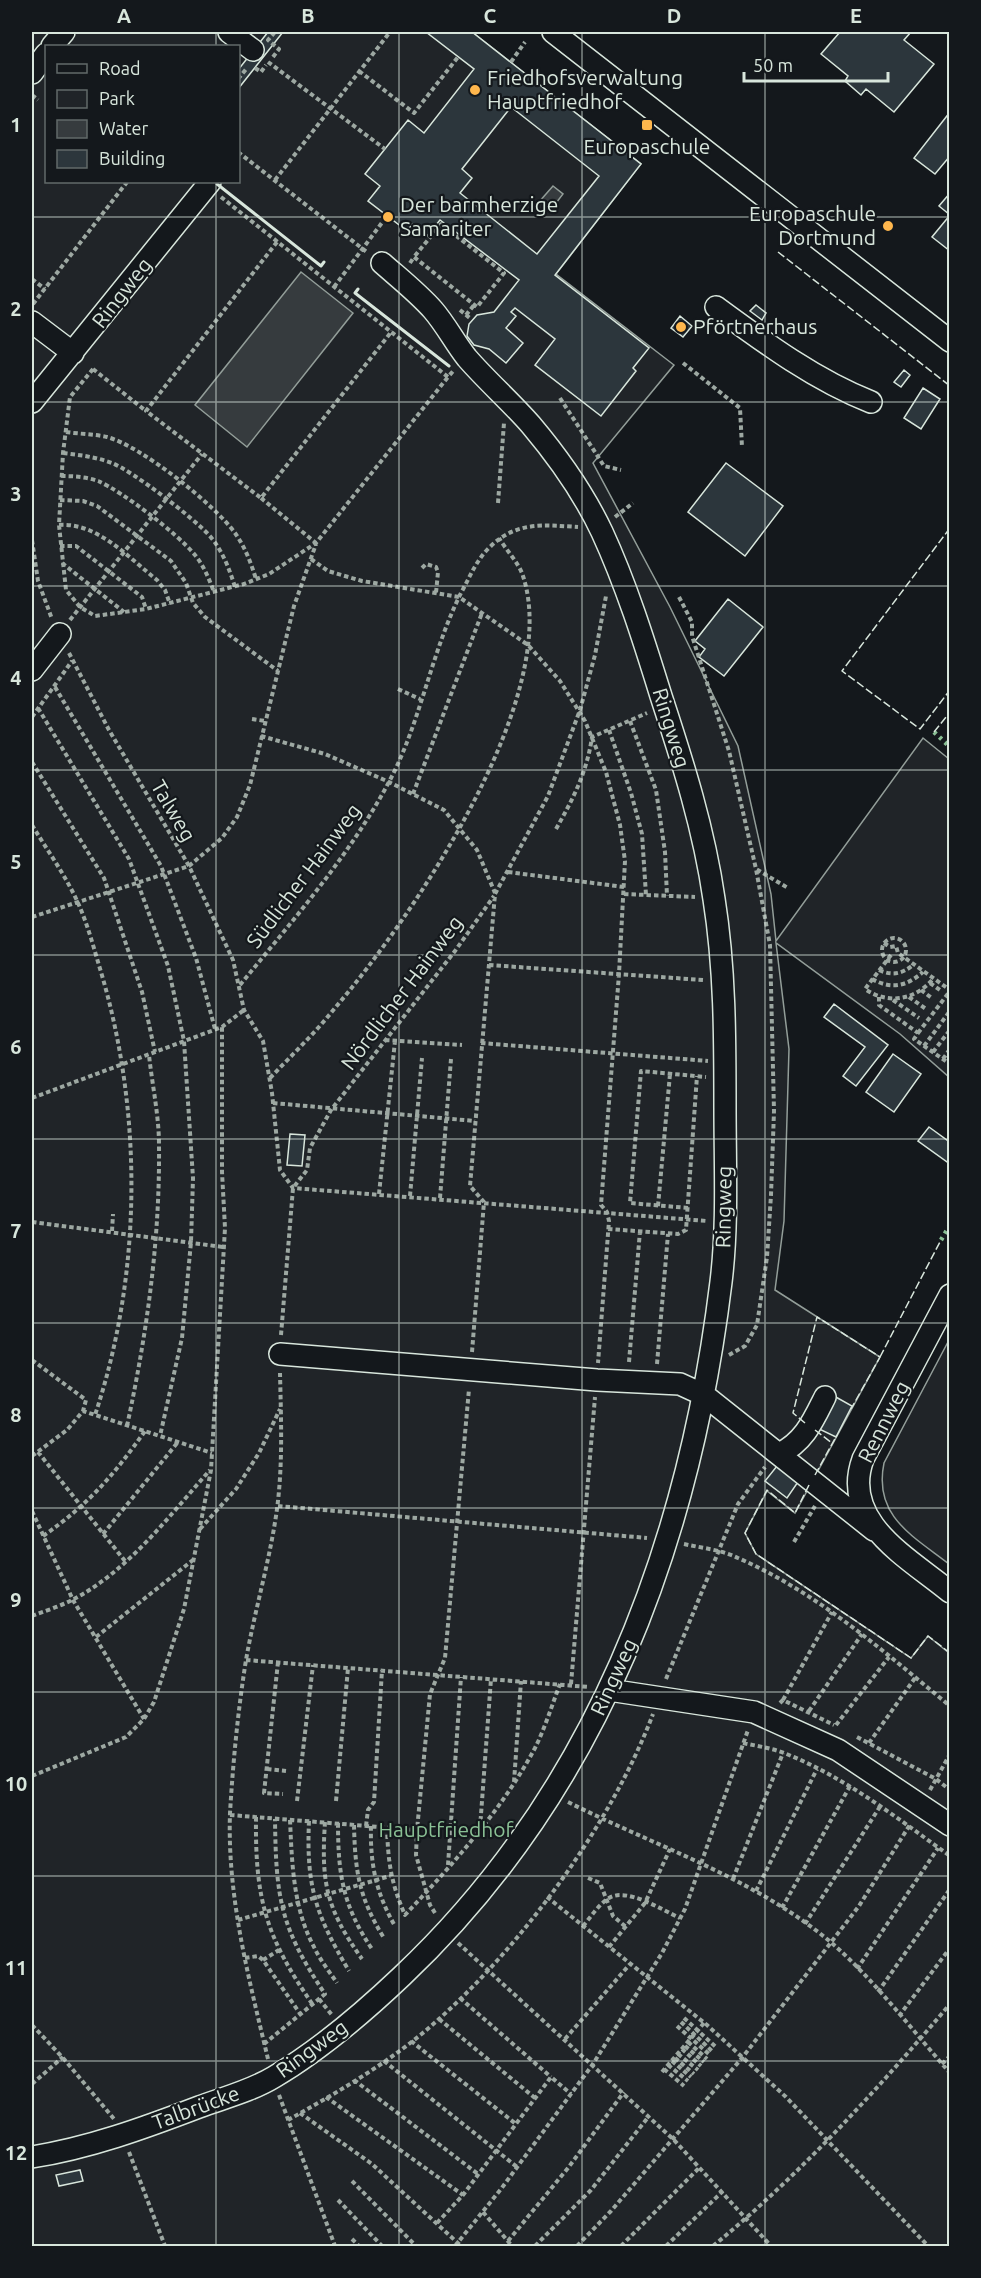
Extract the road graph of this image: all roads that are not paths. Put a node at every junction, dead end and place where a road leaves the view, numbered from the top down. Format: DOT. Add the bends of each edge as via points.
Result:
graph roads {
  1 [pos="64,32"];
  2 [pos="229,32"];
  3 [pos="561,34"];
  4 [pos="53,45"];
  5 [pos="258,54"];
  6 [pos="45,55"];
  7 [pos="32,73"];
  8 [pos="208,184"];
  9 [pos="382,263"];
  10 [pos="717,307"];
  11 [pos="33,311"];
  12 [pos="950,341"];
  13 [pos="73,353"];
  14 [pos="32,402"];
  15 [pos="871,402"];
  16 [pos="60,634"];
  17 [pos="32,670"];
  18 [pos="950,1295"];
  19 [pos="280,1354"];
  20 [pos="704,1395"];
  21 [pos="825,1397"];
  22 [pos="778,1453"];
  23 [pos="874,1530"];
  24 [pos="950,1592"];
  25 [pos="609,1690"];
  26 [pos="950,1825"];
  27 [pos="252,2088"];
  28 [pos="32,2157"];
  1 -- 4 [label="street"];
  2 -- 5 [label="street"];
  3 -- 12 [label="street"];
  6 -- 7 [label="street"];
  8 -- 13 [label="street, Ringweg"];
  9 -- 20 [label="street, Ringweg" via="430,307 465,355 532,427 572,480 601,529 664,705 697,812 714,898 723,982 725,1070 722,1280"];
  10 -- 15 [label="street" via="761,341 832,384"];
  11 -- 13 [label="street"];
  13 -- 14 [label="street, Ringweg"];
  16 -- 17 [label="street"];
  18 -- 23 [label="street, Rennweg" via="858,1472 860,1499"];
  19 -- 20 [label="street" via="680,1384"];
  20 -- 22 [label="street"];
  20 -- 25 [label="street, Ringweg" via="668,1540 643,1615"];
  21 -- 22 [label="street" via="805,1436 795,1447"];
  22 -- 23 [label="street"];
  23 -- 24 [label="street, Rennweg"];
  25 -- 26 [label="street" via="754,1712 838,1750"];
  25 -- 27 [label="street, Ringweg" via="553,1794 450,1931 370,2007 272,2078"];
  27 -- 28 [label="street, Talbrücke" via="133,2131 60,2153"];
}
